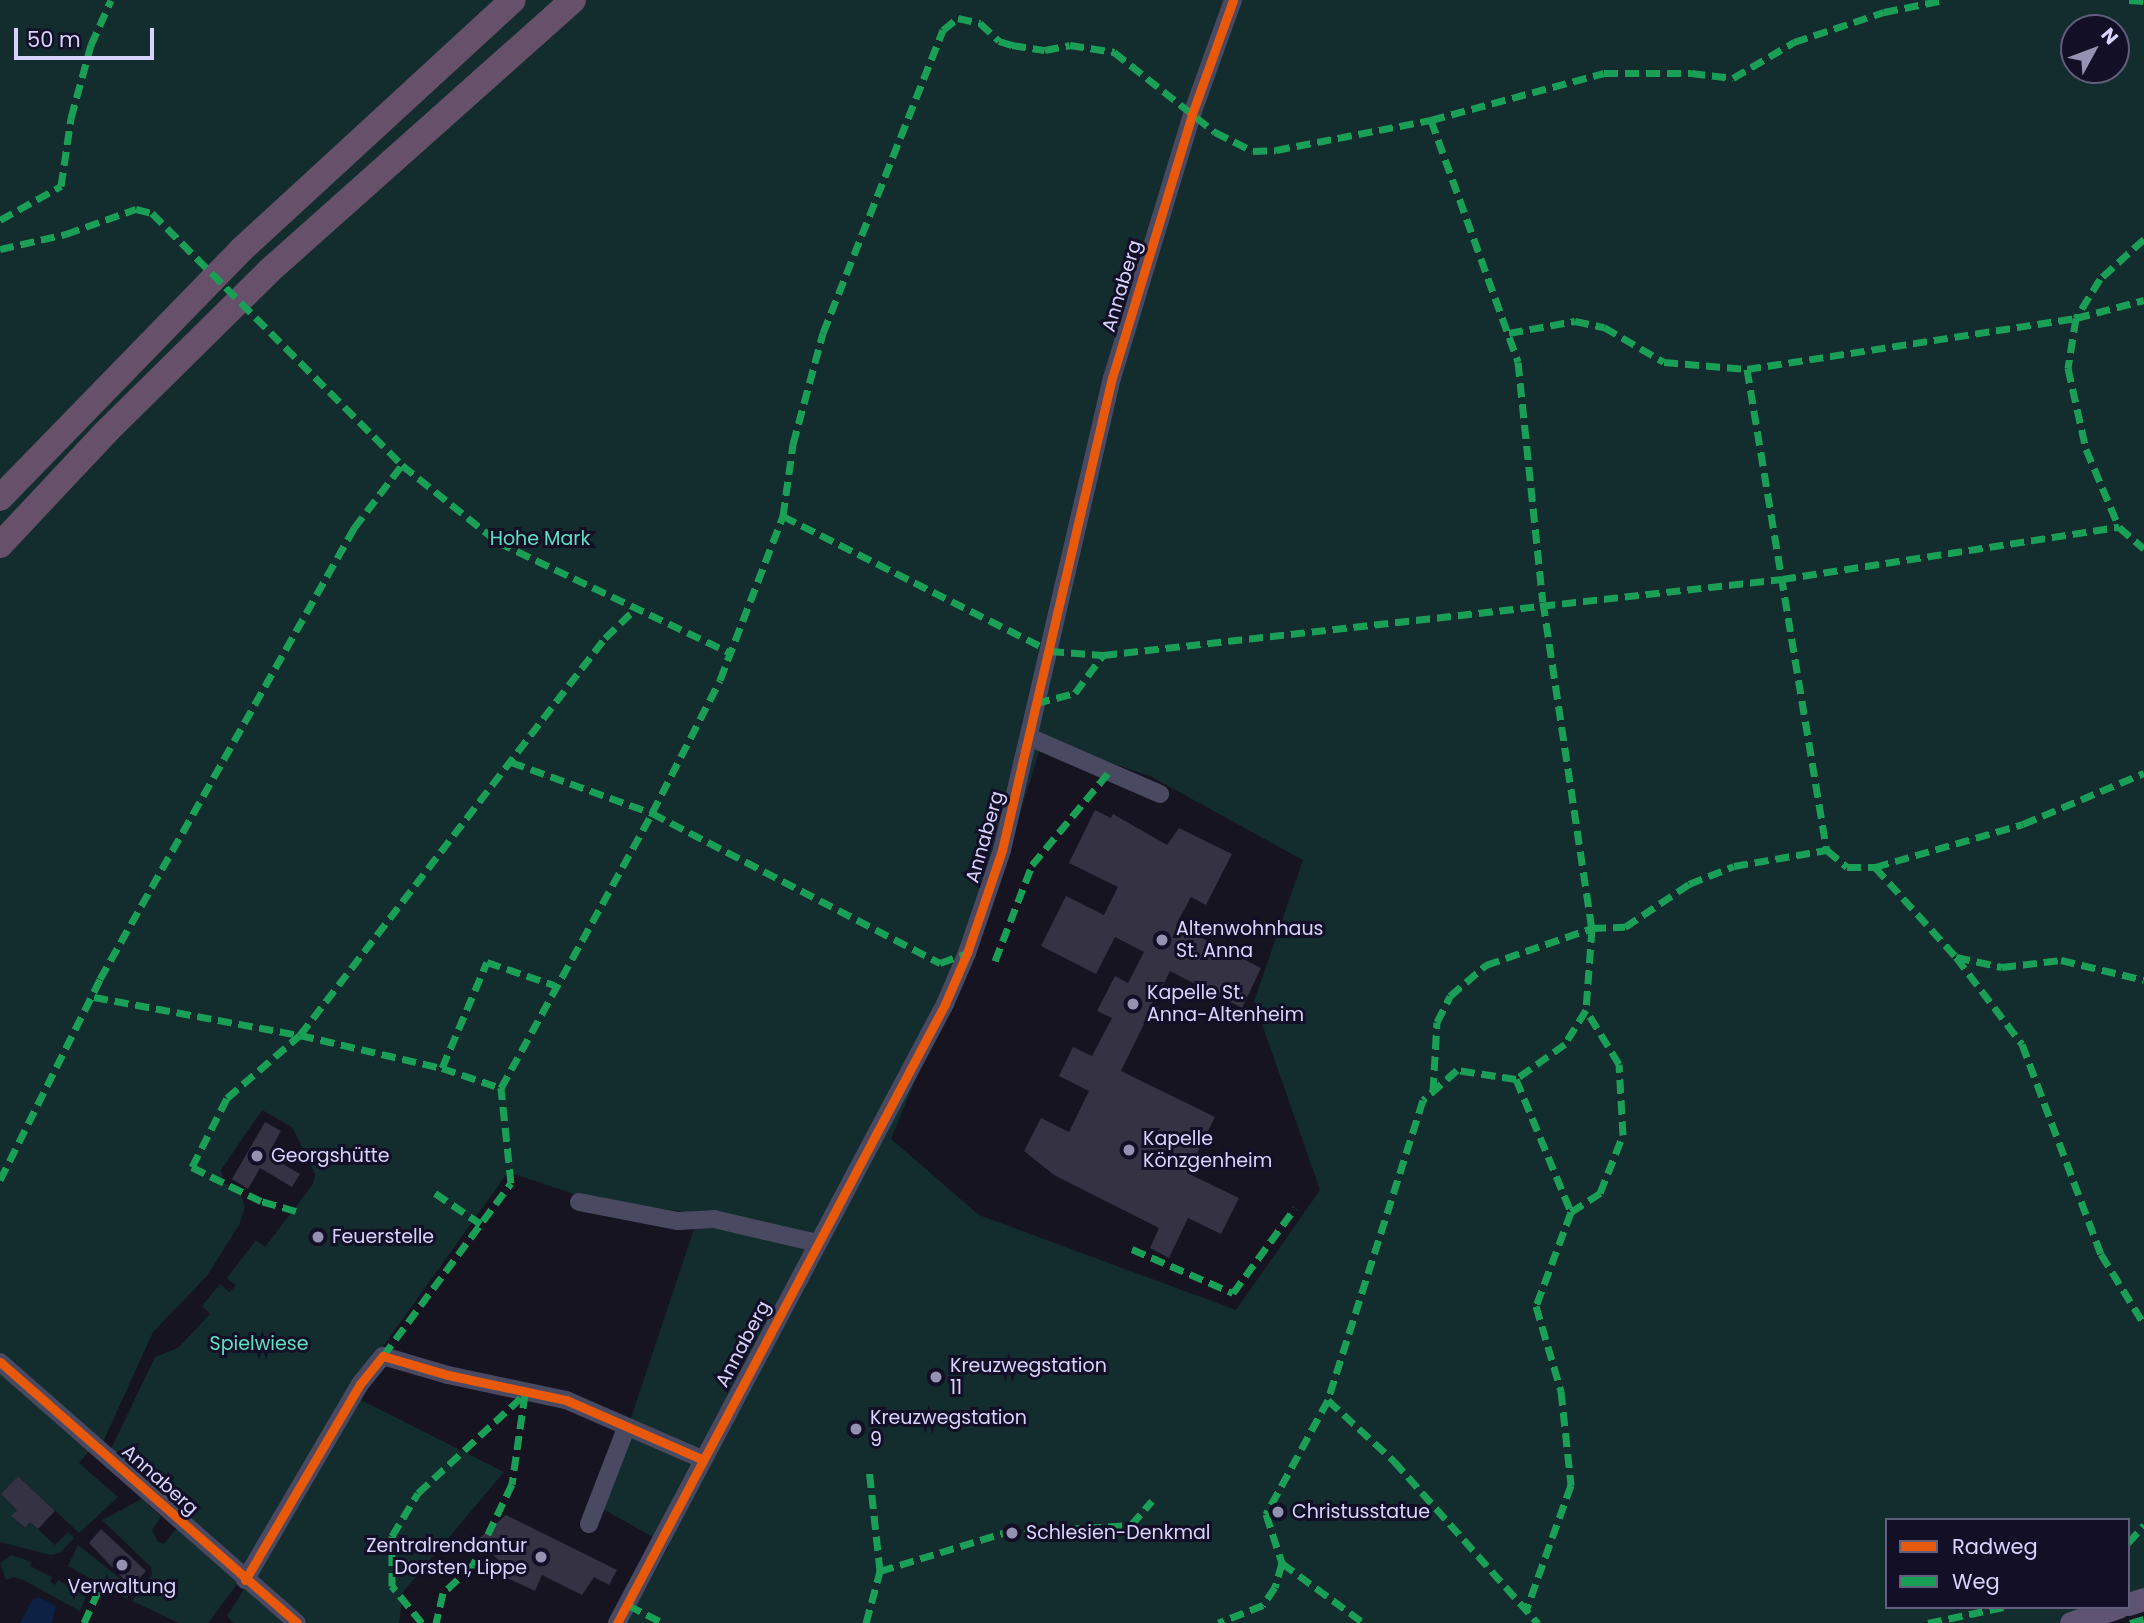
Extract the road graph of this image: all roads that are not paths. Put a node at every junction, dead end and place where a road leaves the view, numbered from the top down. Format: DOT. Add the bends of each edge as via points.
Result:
graph roads {
  1 [pos="513,0"];
  2 [pos="573,0"];
  3 [pos="1233,0"];
  4 [pos="0,498"];
  5 [pos="0,545"];
  6 [pos="1029,737"];
  7 [pos="1160,794"];
  8 [pos="579,1202"];
  9 [pos="817,1243"];
  10 [pos="0,1362"];
  11 [pos="626,1428"];
  12 [pos="702,1459"];
  13 [pos="589,1524"];
  14 [pos="245,1580"];
  15 [pos="2112,1609"];
  16 [pos="297,1623"];
  17 [pos="617,1623"];
  18 [pos="2071,1623"];
  1 -- 4 [label="highway" via="241,250"];
  2 -- 5 [label="highway" via="270,271 106,432"];
  3 -- 6 [label="street, Annaberg" via="1192,114 1112,378"];
  6 -- 7 [label="street"];
  6 -- 9 [label="street, Annaberg" via="1002,850 967,953 945,1004"];
  8 -- 9 [label="street" via="678,1221 714,1219"];
  9 -- 12 [label="street, Annaberg"];
  10 -- 14 [label="street, Annaberg"];
  11 -- 12 [label="street"];
  11 -- 13 [label="street"];
  11 -- 14 [label="street" via="566,1400 448,1376 383,1356 360,1384"];
  12 -- 17 [label="street, Annaberg"];
  14 -- 16 [label="street, Annaberg"];
  15 -- 18 [label="main road"];
}
